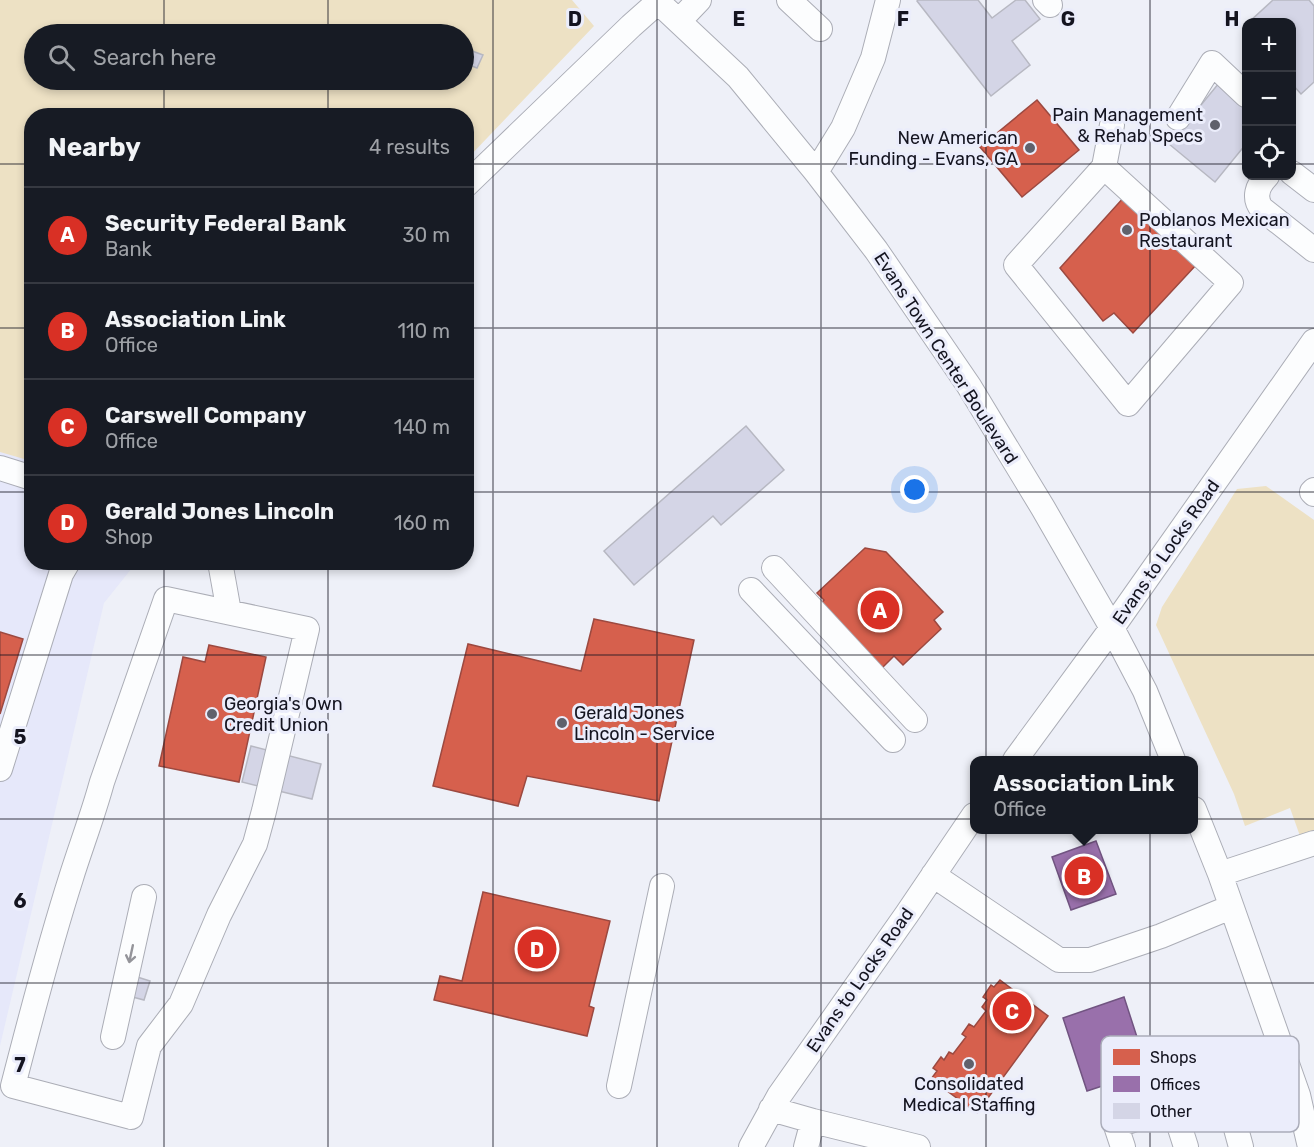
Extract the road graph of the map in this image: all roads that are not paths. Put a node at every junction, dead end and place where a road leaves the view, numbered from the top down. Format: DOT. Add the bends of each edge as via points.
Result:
graph roads {
  1 [pos="699,0"];
  2 [pos="888,0"];
  3 [pos="657,1"];
  4 [pos="799,3"];
  5 [pos="679,21"];
  6 [pos="820,29"];
  7 [pos="1242,91"];
  8 [pos="1178,118"];
  9 [pos="1112,125"];
  10 [pos="1104,167"];
  11 [pos="816,172"];
  12 [pos="1296,176"];
  13 [pos="474,177"];
  14 [pos="1264,180"];
  15 [pos="1314,190"];
  16 [pos="1314,250"];
  17 [pos="1314,341"];
  18 [pos="0,468"];
  19 [pos="24,476"];
  20 [pos="63,570"];
  21 [pos="221,570"];
  22 [pos="229,612"];
  23 [pos="1112,628"];
  24 [pos="898,735"];
  25 [pos="1018,756"];
  26 [pos="1171,756"];
  27 [pos="1,759"];
  28 [pos="1198,819"];
  29 [pos="970,822"];
  30 [pos="1314,843"];
  31 [pos="1220,874"];
  32 [pos="933,875"];
  33 [pos="662,886"];
  34 [pos="144,897"];
  35 [pos="1231,907"];
  36 [pos="1277,1036"];
  37 [pos="113,1037"];
  38 [pos="619,1086"];
  39 [pos="1306,1093"];
  40 [pos="771,1109"];
  41 [pos="813,1122"];
  42 [pos="1118,1132"];
  43 [pos="1181,1132"];
  44 [pos="1237,1132"];
  45 [pos="751,1147"];
  46 [pos="806,1147"];
  47 [pos="918,1147"];
  48 [pos="1123,1147"];
  49 [pos="1186,1147"];
  50 [pos="1241,1147"];
  51 [pos="1310,1147"];
  1 -- 5 [label="street"];
  2 -- 11 [label="street" via="873,57 843,128"];
  3 -- 5 [label="street, Evans Town Center Boulevard"];
  3 -- 13 [label="street"];
  4 -- 6 [label="street"];
  5 -- 11 [label="street, Evans Town Center Boulevard" via="738,77"];
  7 -- 8 [label="street" via="1212,63"];
  9 -- 10 [label="street"];
  10 -- 10 [label="street" via="1231,283 1128,404 1016,265"];
  11 -- 23 [label="street, Evans Town Center Boulevard" via="876,250 969,386"];
  12 -- 15 [label="street"];
  14 -- 16 [label="street" via="1257,189 1257,203"];
  17 -- 23 [label="street, Evans to Locks Road"];
  18 -- 19 [label="street"];
  20 -- 27 [label="street"];
  21 -- 22 [label="street"];
  22 -- 22 [label="street" via="166,599 71,880 13,1086 130,1117 150,1046 181,1004 255,844 307,629"];
  23 -- 25 [label="street, Evans to Locks Road"];
  23 -- 26 [label="street, Evans Town Center Boulevard" via="1145,691"];
  24 -- 24 [label="street" via="756,584"];
  28 -- 31 [label="street"];
  29 -- 32 [label="street, Evans to Locks Road"];
  30 -- 31 [label="street"];
  31 -- 35 [label="street"];
  32 -- 35 [label="street" via="1059,960 1090,960"];
  32 -- 40 [label="street, Evans to Locks Road"];
  33 -- 38 [label="street"];
  34 -- 37 [label="street, one-way"];
  35 -- 36 [label="street"];
  39 -- 51 [label="street"];
  40 -- 41 [label="street"];
  40 -- 45 [label="street, Evans to Locks Road"];
  41 -- 46 [label="street"];
  41 -- 47 [label="street"];
  42 -- 48 [label="street"];
  43 -- 49 [label="street"];
  44 -- 50 [label="street"];
}
